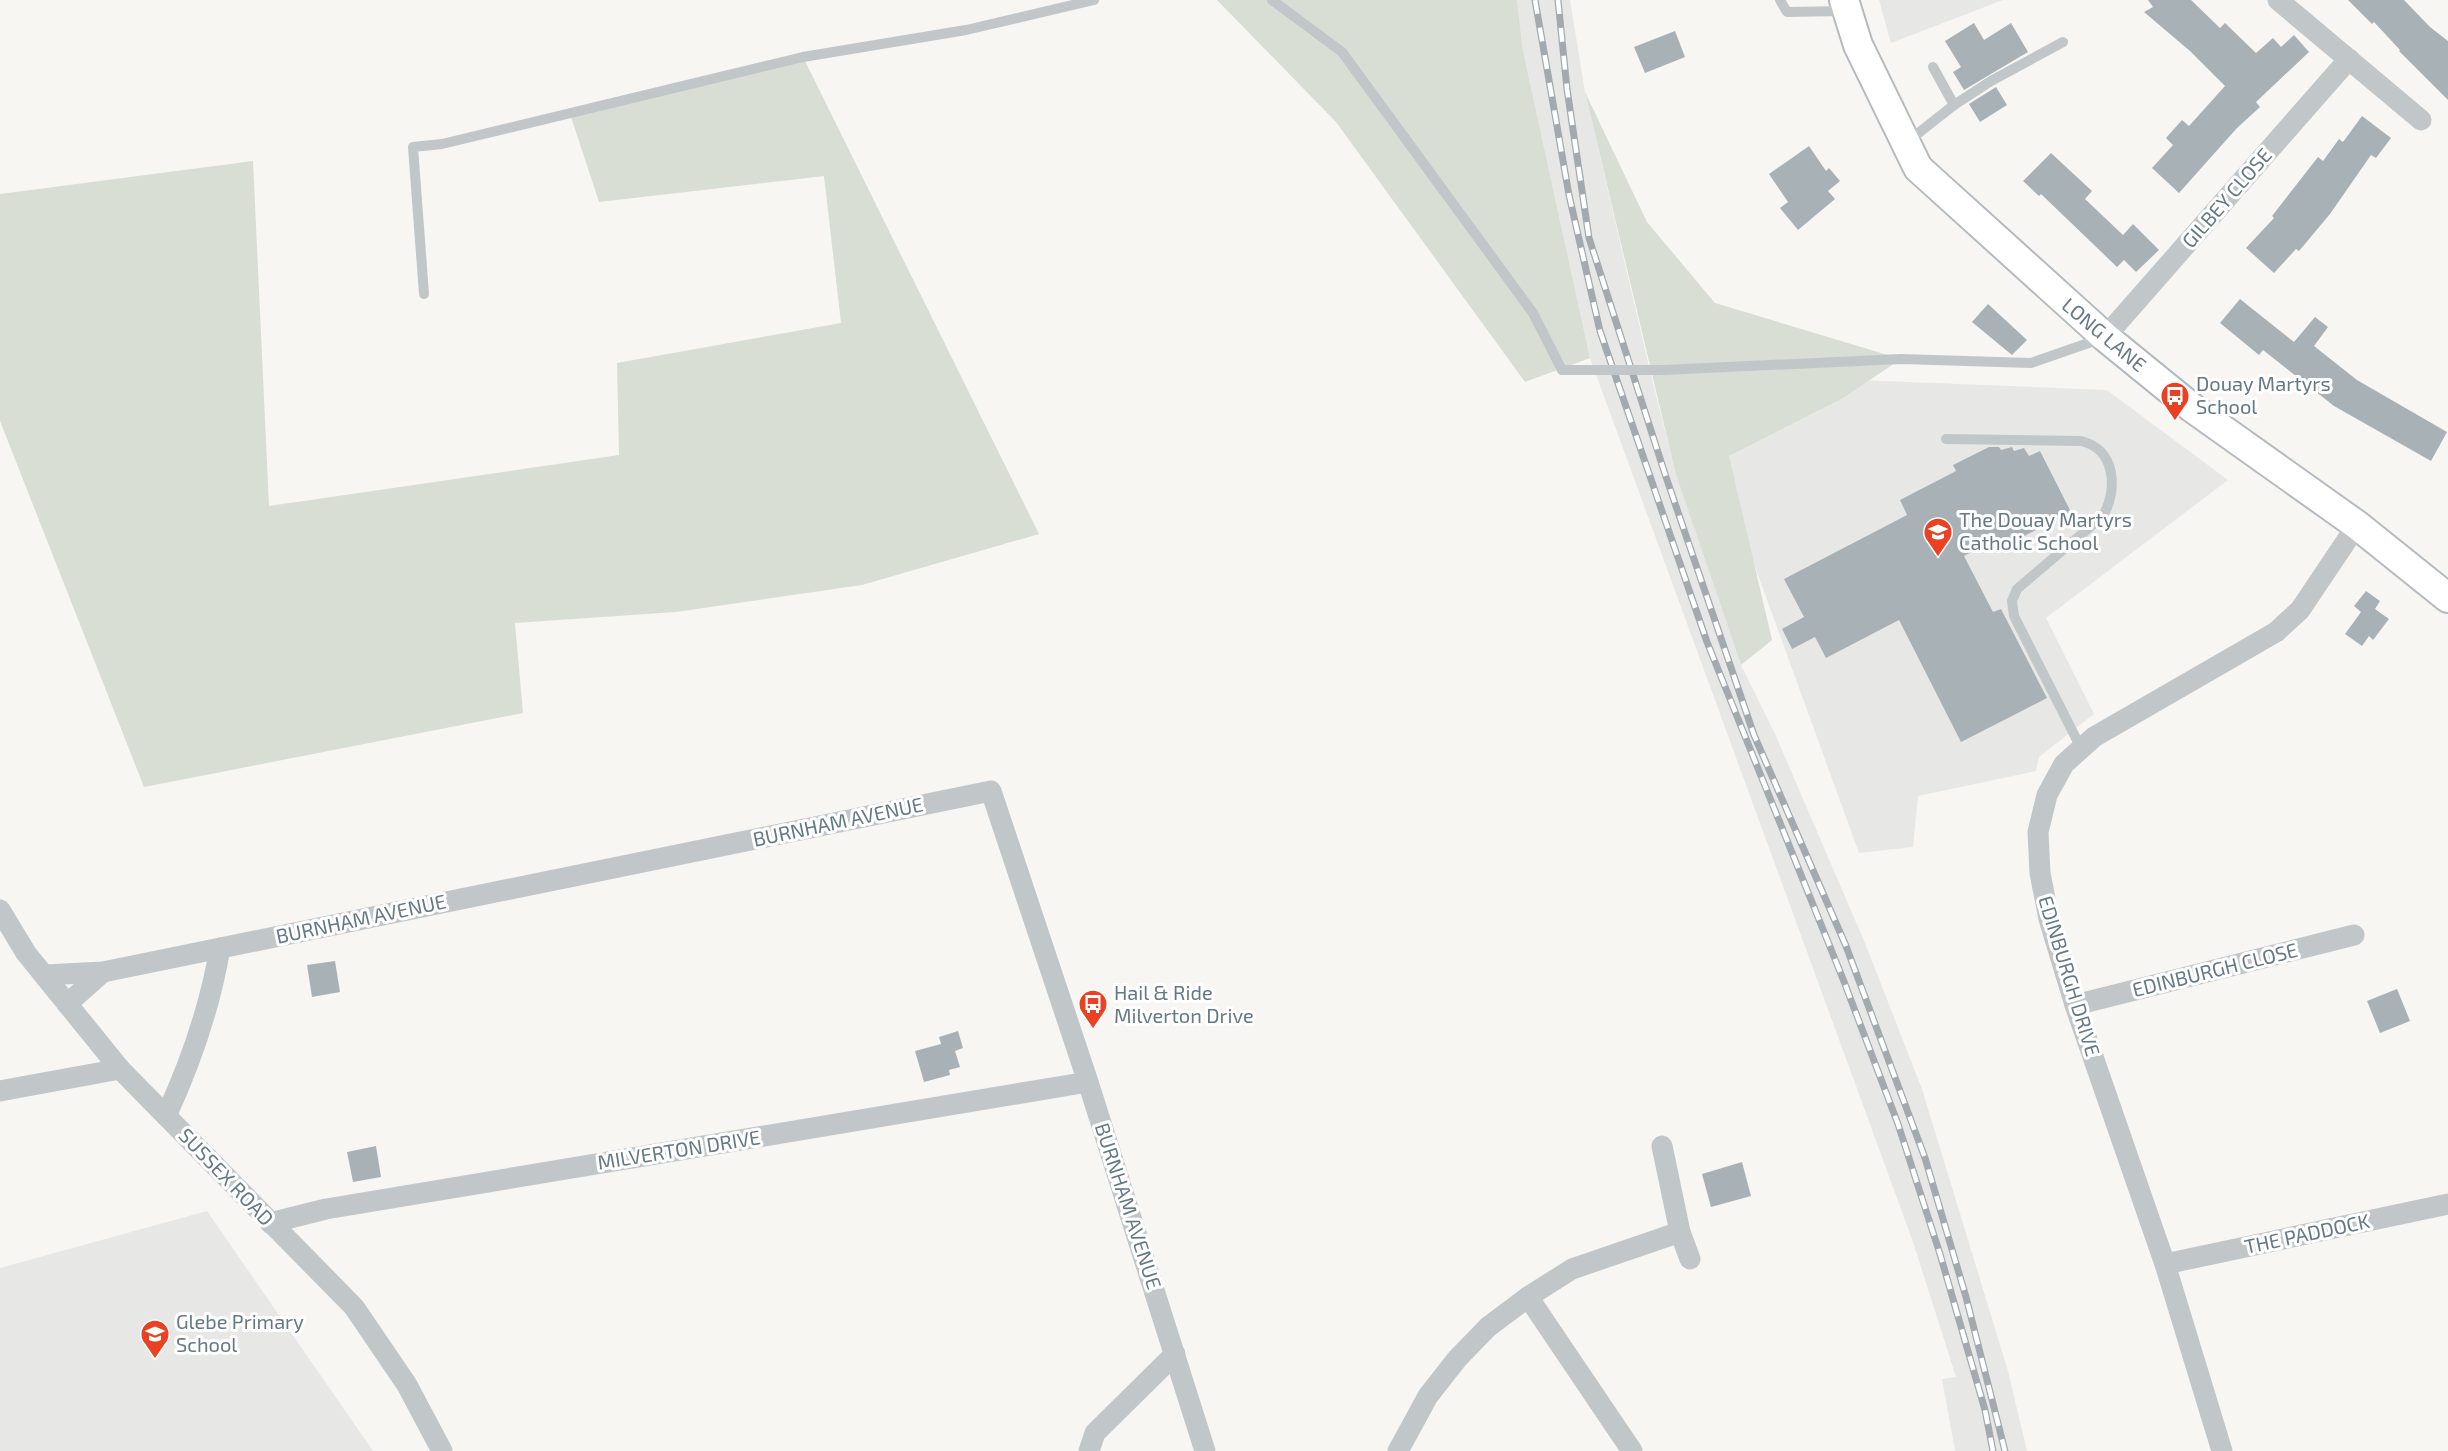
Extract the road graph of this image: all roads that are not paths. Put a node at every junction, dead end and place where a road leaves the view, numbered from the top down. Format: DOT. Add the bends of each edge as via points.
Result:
graph roads {
  1 [pos="1094,0"];
  2 [pos="1272,0"];
  3 [pos="1780,0"];
  4 [pos="2278,0"];
  5 [pos="1845,5"];
  6 [pos="2063,42"];
  7 [pos="2349,59"];
  8 [pos="1933,67"];
  9 [pos="1954,105"];
  10 [pos="2421,120"];
  11 [pos="1906,143"];
  12 [pos="424,294"];
  13 [pos="2104,338"];
  14 [pos="1946,439"];
  15 [pos="2357,525"];
  16 [pos="2448,598"];
  17 [pos="2081,748"];
  18 [pos="0,910"];
  19 [pos="2354,935"];
  20 [pos="220,948"];
  21 [pos="103,972"];
  22 [pos="45,975"];
  23 [pos="68,1004"];
  24 [pos="2075,1005"];
  25 [pos="120,1069"];
  26 [pos="1088,1082"];
  27 [pos="0,1091"];
  28 [pos="166,1116"];
  29 [pos="1662,1146"];
  30 [pos="2448,1204"];
  31 [pos="270,1223"];
  32 [pos="1680,1232"];
  33 [pos="1690,1259"];
  34 [pos="2166,1264"];
  35 [pos="1528,1297"];
  36 [pos="1175,1354"];
  37 [pos="1399,1450"];
  38 [pos="442,1451"];
  39 [pos="1089,1451"];
  40 [pos="1205,1451"];
  41 [pos="1632,1451"];
  42 [pos="2222,1451"];
  1 -- 12 [label="lane" via="966,30 803,57 442,144 413,147"];
  2 -- 13 [label="lane, bridge" via="1342,52 1533,313 1562,370 1664,370 1901,359 2031,363"];
  3 -- 5 [label="lane" via="1787,12"];
  4 -- 7 [label="street"];
  5 -- 11 [label="main road, LONG LANE" via="1858,45"];
  6 -- 9 [label="lane"];
  7 -- 10 [label="street"];
  7 -- 13 [label="street, GILBEY CLOSE"];
  8 -- 9 [label="lane"];
  9 -- 11 [label="lane"];
  11 -- 13 [label="main road, LONG LANE" via="1918,168"];
  13 -- 15 [label="main road, LONG LANE" via="2191,407"];
  14 -- 17 [label="lane" via="2081,441 2096,448 2108,463 2113,487 2103,516 2017,589 2012,601 2014,616"];
  15 -- 16 [label="main road, LONG LANE"];
  15 -- 17 [label="street, EDINBURGH DRIVE" via="2300,610 2276,632"];
  17 -- 24 [label="street, EDINBURGH DRIVE" via="2064,764 2046,795 2038,832 2040,873 2049,920"];
  18 -- 22 [label="street, SUSSEX ROAD" via="26,953"];
  19 -- 24 [label="street, EDINBURGH CLOSE"];
  20 -- 21 [label="street, BURNHAM AVENUE"];
  20 -- 26 [label="street, BURNHAM AVENUE" via="991,791"];
  20 -- 28 [label="street" via="215,980 190,1064"];
  21 -- 22 [label="street, BURNHAM AVENUE"];
  21 -- 23 [label="street"];
  22 -- 23 [label="street, SUSSEX ROAD"];
  23 -- 25 [label="street, SUSSEX ROAD"];
  24 -- 34 [label="street, EDINBURGH DRIVE"];
  25 -- 27 [label="street"];
  25 -- 28 [label="street, SUSSEX ROAD"];
  26 -- 31 [label="street, MILVERTON DRIVE" via="326,1209"];
  26 -- 36 [label="street, BURNHAM AVENUE"];
  28 -- 31 [label="street, SUSSEX ROAD"];
  29 -- 32 [label="street"];
  30 -- 34 [label="street, THE PADDOCK"];
  31 -- 38 [label="street, SUSSEX ROAD" via="354,1307 406,1385"];
  32 -- 33 [label="street"];
  32 -- 35 [label="street" via="1572,1269"];
  34 -- 42 [label="street, EDINBURGH DRIVE"];
  35 -- 37 [label="street" via="1488,1327 1457,1359 1428,1396"];
  35 -- 41 [label="street"];
  36 -- 39 [label="street" via="1095,1433"];
  36 -- 40 [label="street, BURNHAM AVENUE"];
}
